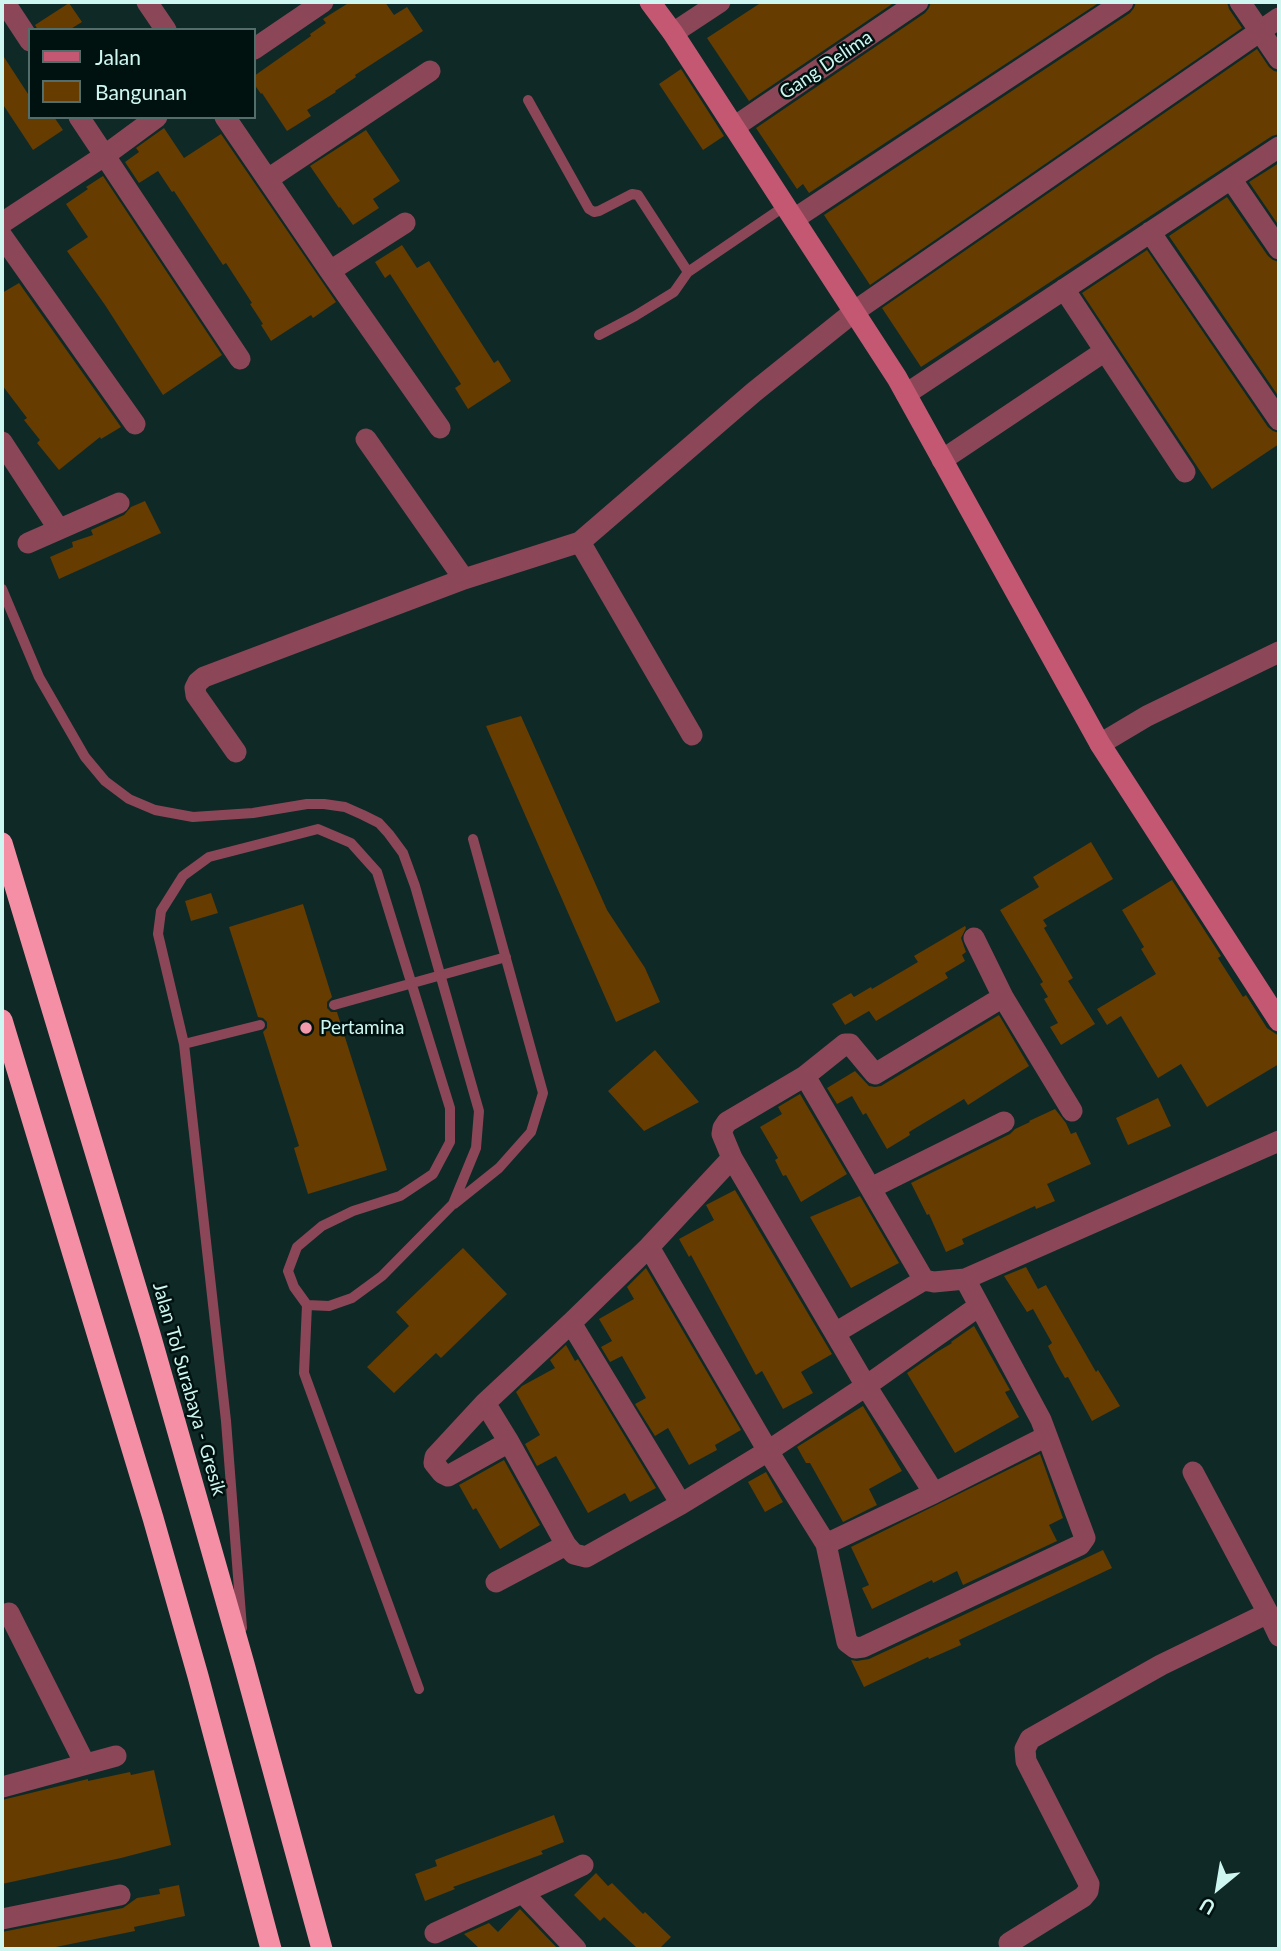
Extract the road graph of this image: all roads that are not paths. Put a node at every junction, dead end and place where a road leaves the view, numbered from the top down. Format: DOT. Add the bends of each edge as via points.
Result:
graph roads {
  1 [pos="147,2"];
  2 [pos="323,2"];
  3 [pos="650,2"];
  4 [pos="720,2"];
  5 [pos="918,2"];
  6 [pos="1123,2"];
  7 [pos="1240,2"];
  8 [pos="5,3"];
  9 [pos="1279,18"];
  10 [pos="165,28"];
  11 [pos="1260,31"];
  12 [pos="673,33"];
  13 [pos="28,38"];
  14 [pos="256,48"];
  15 [pos="1279,60"];
  16 [pos="430,71"];
  17 [pos="528,100"];
  18 [pos="80,119"];
  19 [pos="154,119"];
  20 [pos="226,119"];
  21 [pos="734,127"];
  22 [pos="1279,147"];
  23 [pos="104,156"];
  24 [pos="268,179"];
  25 [pos="1231,179"];
  26 [pos="790,213"];
  27 [pos="2,223"];
  28 [pos="405,223"];
  29 [pos="1150,232"];
  30 [pos="2,236"];
  31 [pos="1279,249"];
  32 [pos="330,271"];
  33 [pos="688,272"];
  34 [pos="1064,289"];
  35 [pos="855,311"];
  36 [pos="599,335"];
  37 [pos="1105,351"];
  38 [pos="240,359"];
  39 [pos="906,394"];
  40 [pos="1279,419"];
  41 [pos="135,424"];
  42 [pos="440,428"];
  43 [pos="366,439"];
  44 [pos="2,442"];
  45 [pos="942,460"];
  46 [pos="1185,471"];
  47 [pos="119,503"];
  48 [pos="58,528"];
  49 [pos="580,542"];
  50 [pos="28,543"];
  51 [pos="464,579"];
  52 [pos="2,589"];
  53 [pos="1279,652"];
  54 [pos="692,735"];
  55 [pos="1100,744"];
  56 [pos="236,752"];
  57 [pos="473,839"];
  58 [pos="2,844"];
  59 [pos="974,938"];
  60 [pos="506,957"];
  61 [pos="440,975"];
  62 [pos="412,983"];
  63 [pos="1003,997"];
  64 [pos="334,1005"];
  65 [pos="2,1020"];
  66 [pos="1279,1021"];
  67 [pos="260,1025"];
  68 [pos="184,1044"];
  69 [pos="806,1076"];
  70 [pos="1072,1111"];
  71 [pos="1003,1122"];
  72 [pos="1279,1142"];
  73 [pos="732,1158"];
  74 [pos="871,1188"];
  75 [pos="453,1204"];
  76 [pos="649,1247"];
  77 [pos="965,1279"];
  78 [pos="924,1280"];
  79 [pos="307,1304"];
  80 [pos="979,1306"];
  81 [pos="571,1323"];
  82 [pos="835,1333"];
  83 [pos="866,1386"];
  84 [pos="485,1403"];
  85 [pos="1046,1436"];
  86 [pos="509,1442"];
  87 [pos="768,1451"];
  88 [pos="1193,1472"];
  89 [pos="934,1493"];
  90 [pos="681,1504"];
  91 [pos="826,1544"];
  92 [pos="566,1545"];
  93 [pos="496,1582"];
  94 [pos="9,1613"];
  95 [pos="1268,1613"];
  96 [pos="1279,1636"];
  97 [pos="244,1664"];
  98 [pos="419,1689"];
  99 [pos="116,1756"];
  100 [pos="85,1764"];
  101 [pos="2,1787"];
  102 [pos="583,1865"];
  103 [pos="523,1893"];
  104 [pos="120,1895"];
  105 [pos="2,1919"];
  106 [pos="440,1944"];
  107 [pos="1008,1947"];
  108 [pos="271,1949"];
  109 [pos="322,1949"];
  110 [pos="576,1949"];
  1 -- 10 [label="street"];
  2 -- 14 [label="street"];
  3 -- 12 [label="street"];
  4 -- 12 [label="street"];
  5 -- 21 [label="street, Gang Delima"];
  6 -- 26 [label="street"];
  7 -- 11 [label="street"];
  8 -- 13 [label="street"];
  9 -- 11 [label="street"];
  11 -- 15 [label="street"];
  11 -- 35 [label="street"];
  12 -- 21 [label="street"];
  16 -- 24 [label="street"];
  17 -- 33 [label="lane" via="589,209 599,211 638,195"];
  18 -- 23 [label="street"];
  19 -- 23 [label="street"];
  20 -- 24 [label="street"];
  21 -- 26 [label="street"];
  22 -- 25 [label="street"];
  23 -- 27 [label="street"];
  23 -- 38 [label="street"];
  24 -- 32 [label="street"];
  25 -- 29 [label="street"];
  25 -- 31 [label="street"];
  26 -- 33 [label="lane"];
  26 -- 35 [label="street"];
  28 -- 32 [label="street"];
  29 -- 34 [label="street"];
  29 -- 40 [label="street"];
  30 -- 41 [label="street"];
  32 -- 42 [label="street"];
  33 -- 36 [label="lane" via="674,292"];
  34 -- 37 [label="street"];
  34 -- 39 [label="street"];
  35 -- 39 [label="street"];
  35 -- 49 [label="street"];
  37 -- 45 [label="street"];
  37 -- 46 [label="street"];
  39 -- 45 [label="street"];
  43 -- 51 [label="street"];
  44 -- 48 [label="street"];
  45 -- 55 [label="street"];
  47 -- 48 [label="street"];
  48 -- 50 [label="street"];
  49 -- 51 [label="street"];
  49 -- 54 [label="street"];
  51 -- 56 [label="street" via="204,677 195,688 198,701"];
  52 -- 61 [label="lane" via="39,677 85,757 105,781 129,799 155,810 193,817 324,804 345,807 379,823 403,853"];
  53 -- 55 [label="street"];
  55 -- 66 [label="street"];
  57 -- 60 [label="lane"];
  58 -- 97 [label="highway, Jalan Tol Surabaya - Gresik"];
  59 -- 63 [label="street"];
  60 -- 61 [label="lane"];
  60 -- 75 [label="lane" via="543,1093 531,1132 499,1168"];
  61 -- 62 [label="lane"];
  61 -- 75 [label="lane" via="479,1111 476,1147"];
  62 -- 64 [label="lane"];
  62 -- 68 [label="lane" via="377,872 351,843 318,828 209,857 183,876 161,911 158,934"];
  62 -- 79 [label="lane" via="450,1108 450,1142 433,1174 400,1196 353,1210 321,1226 298,1247 288,1270"];
  63 -- 69 [label="street" via="875,1074 848,1043"];
  63 -- 70 [label="street"];
  65 -- 108 [label="highway" via="153,1518"];
  67 -- 68 [label="lane"];
  68 -- 97 [label="lane" via="226,1421"];
  69 -- 73 [label="street" via="727,1122 722,1134"];
  69 -- 74 [label="street"];
  71 -- 74 [label="street"];
  72 -- 77 [label="street"];
  73 -- 76 [label="street"];
  73 -- 82 [label="street"];
  74 -- 78 [label="street"];
  75 -- 79 [label="lane" via="382,1276 352,1298 330,1306"];
  76 -- 81 [label="street"];
  76 -- 87 [label="street"];
  77 -- 78 [label="street"];
  77 -- 80 [label="street"];
  78 -- 82 [label="street"];
  79 -- 98 [label="lane" via="304,1373"];
  80 -- 83 [label="street"];
  80 -- 85 [label="street"];
  81 -- 84 [label="street"];
  81 -- 90 [label="street"];
  82 -- 83 [label="street"];
  83 -- 87 [label="street"];
  83 -- 89 [label="street"];
  84 -- 86 [label="street"];
  84 -- 86 [label="street" via="434,1463 448,1476"];
  85 -- 89 [label="street"];
  85 -- 91 [label="street" via="1084,1538 1080,1545 855,1648 847,1642"];
  86 -- 92 [label="street"];
  87 -- 90 [label="street"];
  87 -- 91 [label="street"];
  88 -- 95 [label="street"];
  89 -- 91 [label="street"];
  90 -- 92 [label="street" via="586,1557 574,1554"];
  92 -- 93 [label="street"];
  94 -- 100 [label="street"];
  95 -- 96 [label="street"];
  95 -- 107 [label="street" via="1161,1665 1030,1739 1026,1761 1089,1884 1083,1897"];
  97 -- 109 [label="highway, Jalan Tol Surabaya - Gresik"];
  99 -- 100 [label="street"];
  100 -- 101 [label="street"];
  102 -- 103 [label="street"];
  103 -- 106 [label="street"];
  103 -- 110 [label="street"];
  104 -- 105 [label="street"];
}
